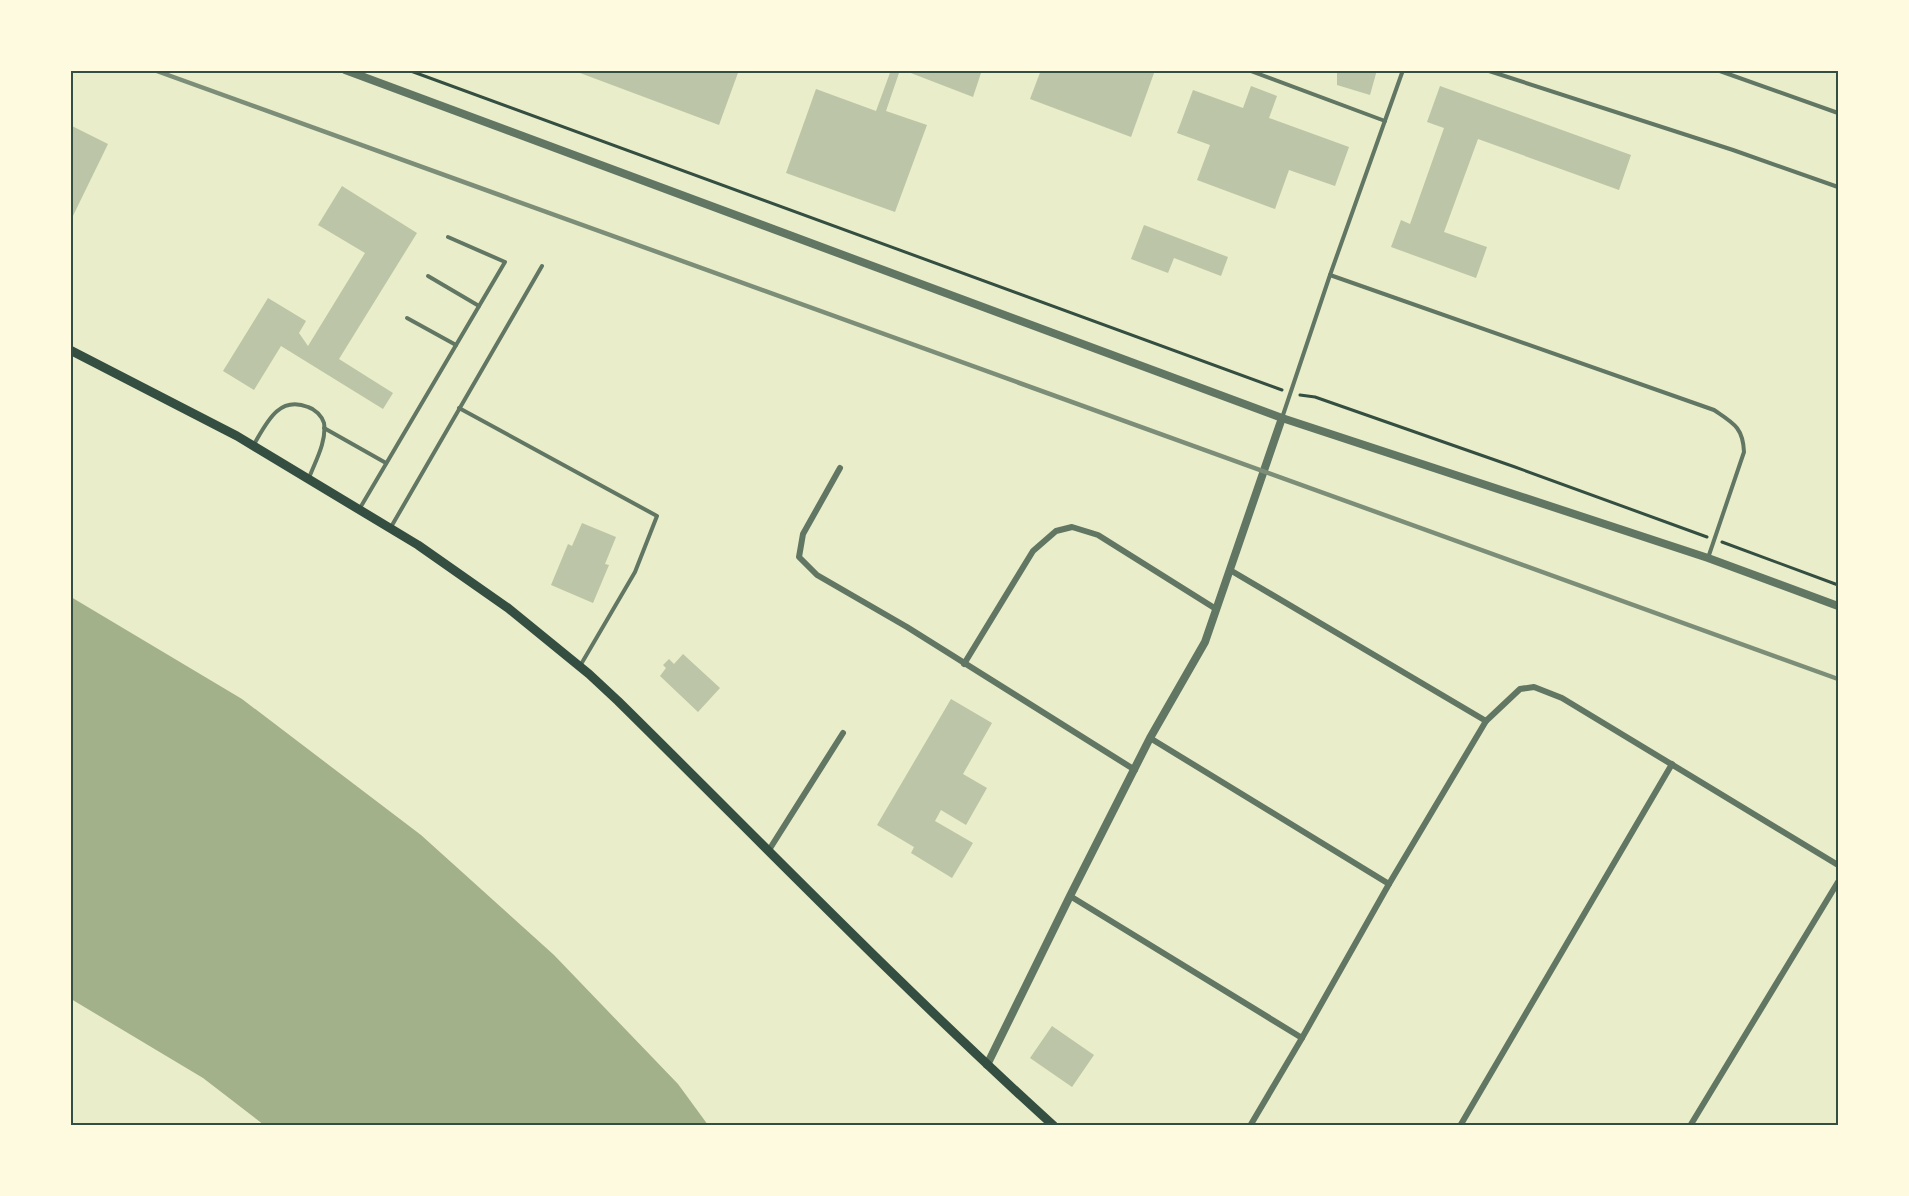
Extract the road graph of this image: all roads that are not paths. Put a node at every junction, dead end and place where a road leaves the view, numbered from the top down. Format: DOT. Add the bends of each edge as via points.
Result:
graph roads {
  1 [pos="345,70"];
  2 [pos="1248,70"];
  3 [pos="1403,70"];
  4 [pos="1486,70"];
  5 [pos="1716,70"];
  6 [pos="1839,113"];
  7 [pos="1385,121"];
  8 [pos="1839,187"];
  9 [pos="448,237"];
  10 [pos="542,266"];
  11 [pos="1330,275"];
  12 [pos="428,276"];
  13 [pos="479,306"];
  14 [pos="407,318"];
  15 [pos="456,345"];
  16 [pos="70,350"];
  17 [pos="459,408"];
  18 [pos="1281,418"];
  19 [pos="324,428"];
  20 [pos="253,446"];
  21 [pos="386,463"];
  22 [pos="840,468"];
  23 [pos="309,478"];
  24 [pos="359,508"];
  25 [pos="390,527"];
  26 [pos="1708,558"];
  27 [pos="1230,570"];
  28 [pos="1839,606"];
  29 [pos="1216,609"];
  30 [pos="964,664"];
  31 [pos="580,666"];
  32 [pos="1486,721"];
  33 [pos="843,733"];
  34 [pos="1150,738"];
  35 [pos="1672,764"];
  36 [pos="1135,770"];
  37 [pos="769,850"];
  38 [pos="1839,865"];
  39 [pos="1839,882"];
  40 [pos="1389,884"];
  41 [pos="1070,896"];
  42 [pos="1302,1038"];
  43 [pos="987,1065"];
  44 [pos="1054,1125"];
  45 [pos="1250,1125"];
  46 [pos="1460,1125"];
  47 [pos="1690,1125"];
  1 -- 18 [label="street"];
  2 -- 7 [label="lane"];
  3 -- 7 [label="lane"];
  4 -- 8 [label="lane"];
  5 -- 6 [label="lane"];
  7 -- 11 [label="lane"];
  9 -- 13 [label="lane" via="505,262"];
  10 -- 17 [label="lane"];
  11 -- 18 [label="lane"];
  11 -- 26 [label="lane" via="1706,408 1734,424 1744,438 1744,452"];
  12 -- 13 [label="lane"];
  13 -- 15 [label="lane"];
  14 -- 15 [label="lane"];
  15 -- 21 [label="lane"];
  16 -- 20 [label="main road"];
  17 -- 25 [label="lane"];
  17 -- 31 [label="lane" via="657,516 635,572"];
  18 -- 26 [label="street"];
  18 -- 27 [label="street"];
  19 -- 20 [label="lane" via="314,409 298,403 270,416"];
  19 -- 21 [label="lane"];
  19 -- 23 [label="lane"];
  20 -- 23 [label="main road"];
  21 -- 24 [label="lane"];
  22 -- 30 [label="street" via="803,534 799,557 817,575"];
  23 -- 24 [label="main road"];
  24 -- 25 [label="main road"];
  25 -- 31 [label="main road" via="508,608"];
  26 -- 28 [label="street"];
  27 -- 29 [label="street"];
  27 -- 32 [label="street"];
  29 -- 30 [label="street" via="1098,535 1072,527 1056,531 1033,551"];
  29 -- 34 [label="street" via="1205,642"];
  30 -- 36 [label="street"];
  31 -- 37 [label="main road"];
  32 -- 35 [label="street" via="1520,689 1534,687 1562,698"];
  32 -- 40 [label="street"];
  33 -- 37 [label="street"];
  34 -- 36 [label="street"];
  34 -- 40 [label="street"];
  35 -- 38 [label="street"];
  35 -- 46 [label="street"];
  36 -- 41 [label="street"];
  37 -- 43 [label="main road"];
  39 -- 47 [label="street"];
  40 -- 42 [label="street"];
  41 -- 42 [label="street"];
  41 -- 43 [label="street"];
  42 -- 45 [label="street"];
  43 -- 44 [label="main road"];
}
